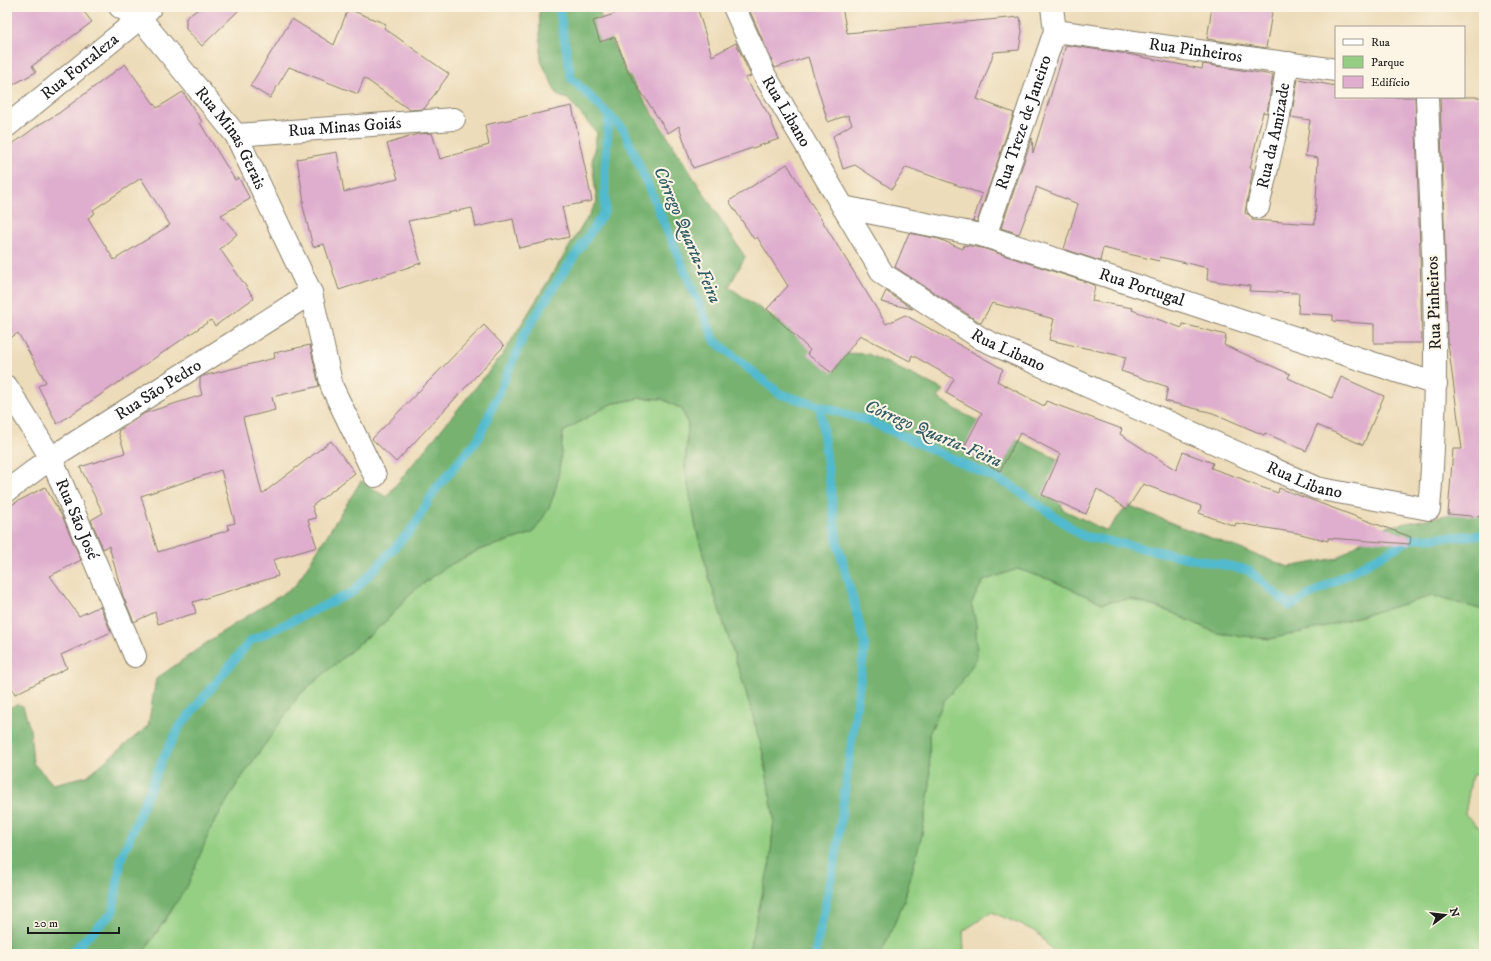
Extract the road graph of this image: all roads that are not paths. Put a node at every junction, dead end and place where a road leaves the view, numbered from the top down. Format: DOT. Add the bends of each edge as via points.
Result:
graph roads {
  1 [pos="120,7"];
  2 [pos="734,7"];
  3 [pos="1052,7"];
  4 [pos="146,12"];
  5 [pos="1055,31"];
  6 [pos="1288,63"];
  7 [pos="1335,70"];
  8 [pos="1428,98"];
  9 [pos="454,118"];
  10 [pos="7,126"];
  11 [pos="236,135"];
  12 [pos="843,207"];
  13 [pos="1258,207"];
  14 [pos="985,236"];
  15 [pos="311,293"];
  16 [pos="1436,384"];
  17 [pos="7,387"];
  18 [pos="51,458"];
  19 [pos="375,476"];
  20 [pos="7,491"];
  21 [pos="1430,509"];
  22 [pos="135,656"];
  1 -- 4 [label="street, Rua Minas Gerais"];
  2 -- 12 [label="street, Rua Libano" via="765,76"];
  3 -- 5 [label="street, Rua Treze de Janeiro"];
  4 -- 10 [label="street, Rua Fortaleza"];
  4 -- 11 [label="street, Rua Minas Gerais"];
  5 -- 6 [label="street, Rua Pinheiros"];
  5 -- 14 [label="street, Rua Treze de Janeiro"];
  6 -- 7 [label="street, Rua Pinheiros"];
  6 -- 13 [label="street, Rua da Amizade" via="1278,121"];
  8 -- 16 [label="street, Rua Pinheiros"];
  9 -- 11 [label="street, Rua Minas Goiás"];
  11 -- 15 [label="street, Rua Minas Gerais"];
  12 -- 14 [label="street, Rua Portugal"];
  12 -- 21 [label="street, Rua Libano" via="883,274 982,339 1316,488"];
  14 -- 16 [label="street, Rua Portugal"];
  15 -- 18 [label="street, Rua São Pedro"];
  15 -- 19 [label="street, Rua Minas Gerais" via="332,387"];
  16 -- 21 [label="street, Rua Pinheiros"];
  17 -- 18 [label="street, Rua São José"];
  18 -- 20 [label="street, Rua São Pedro"];
  18 -- 22 [label="street, Rua São José"];
}
